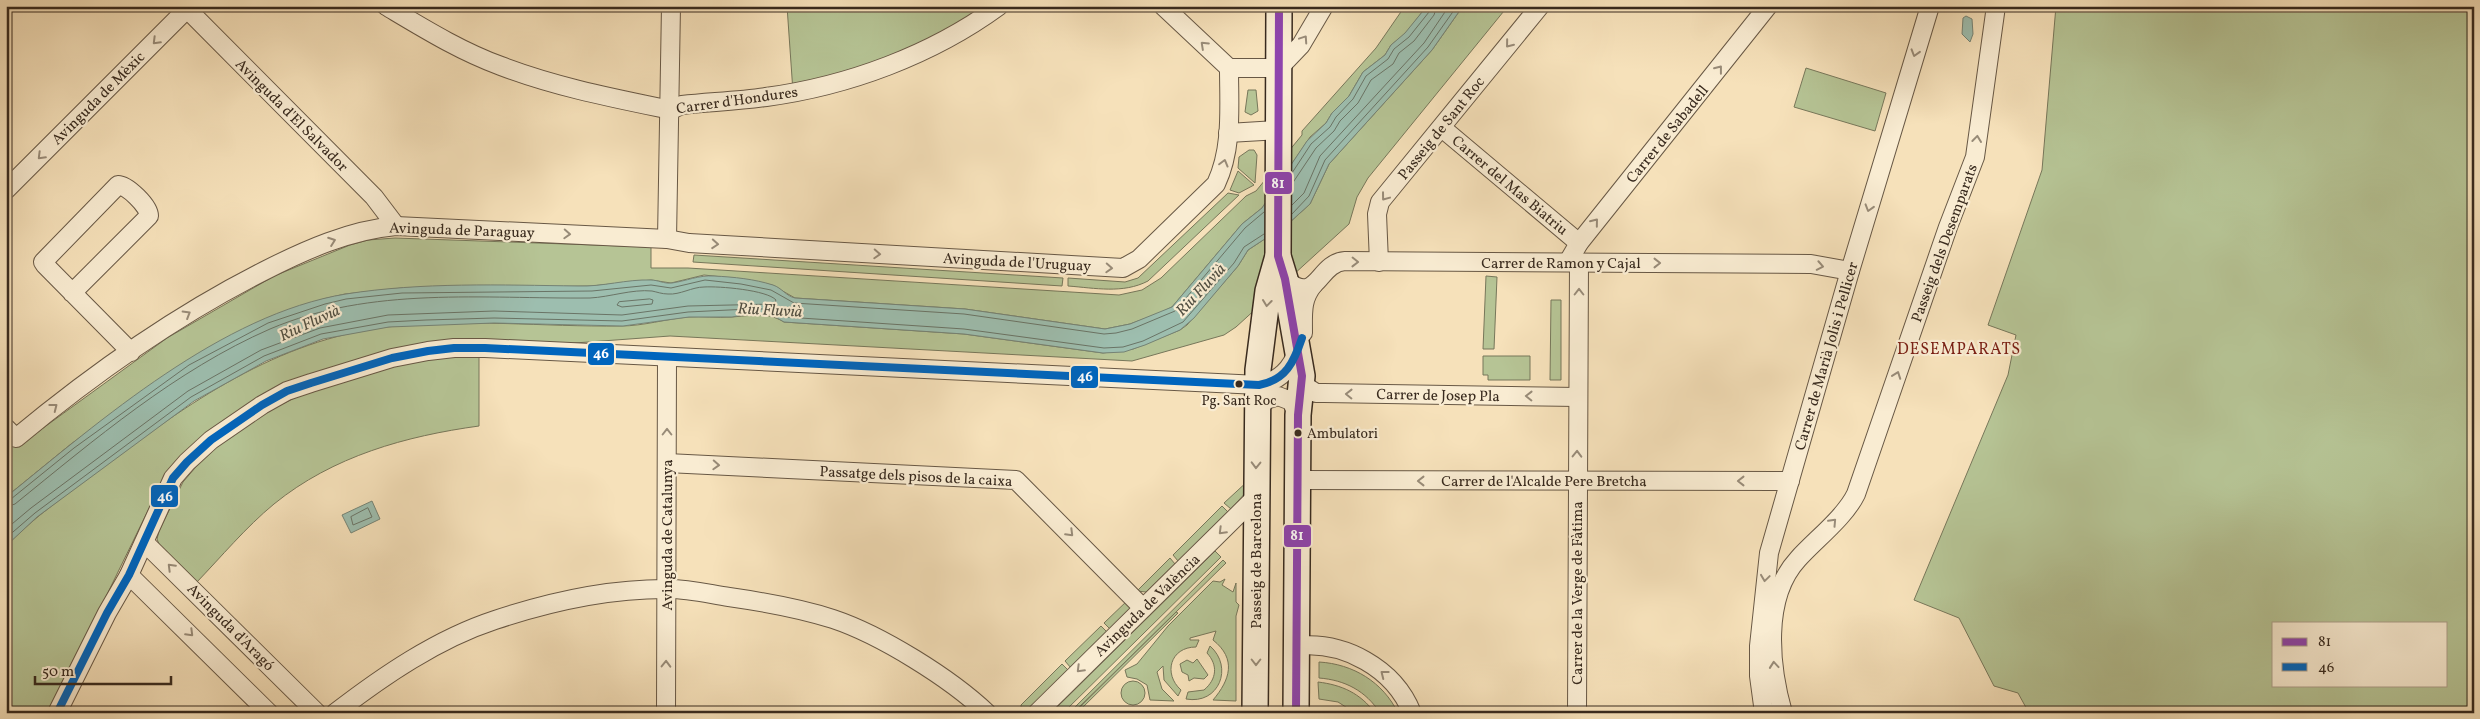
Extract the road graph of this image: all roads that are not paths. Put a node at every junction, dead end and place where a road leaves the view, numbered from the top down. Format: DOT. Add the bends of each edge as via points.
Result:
graph roads {
  1 [pos="386,6"];
  2 [pos="671,6"];
  3 [pos="999,6"];
  4 [pos="1163,6"];
  5 [pos="1279,6"];
  6 [pos="1324,6"];
  7 [pos="1540,6"];
  8 [pos="1768,6"];
  9 [pos="1930,6"];
  10 [pos="1996,6"];
  11 [pos="187,7"];
  12 [pos="1229,68"];
  13 [pos="1279,68"];
  14 [pos="671,110"];
  15 [pos="1442,128"];
  16 [pos="1278,130"];
  17 [pos="1228,133"];
  18 [pos="6,190"];
  19 [pos="396,226"];
  20 [pos="667,239"];
  21 [pos="1579,243"];
  22 [pos="1379,262"];
  23 [pos="1573,262"];
  24 [pos="1282,267"];
  25 [pos="1850,271"];
  26 [pos="1314,284"];
  27 [pos="72,293"];
  28 [pos="1300,344"];
  29 [pos="131,352"];
  30 [pos="667,358"];
  31 [pos="1302,380"];
  32 [pos="1259,385"];
  33 [pos="1578,397"];
  34 [pos="1257,410"];
  35 [pos="1298,415"];
  36 [pos="11,433"];
  37 [pos="667,462"];
  38 [pos="1577,479"];
  39 [pos="1298,480"];
  40 [pos="1790,481"];
  41 [pos="1256,497"];
  42 [pos="144,543"];
  43 [pos="130,575"];
  44 [pos="667,589"];
  45 [pos="1143,608"];
  46 [pos="1297,646"];
  47 [pos="57,713"];
  48 [pos="269,713"];
  49 [pos="317,713"];
  50 [pos="336,713"];
  51 [pos="666,713"];
  52 [pos="987,713"];
  53 [pos="1037,713"];
  54 [pos="1255,713"];
  55 [pos="1296,713"];
  56 [pos="1412,713"];
  57 [pos="1578,713"];
  58 [pos="1764,713"];
  59 [pos="1783,713"];
  1 -- 14 [label="street, Carrer d'Hondures" via="437,36 499,66 573,89"];
  2 -- 14 [label="street"];
  3 -- 14 [label="street, Carrer d'Hondures" via="950,37 872,72 819,87 766,97 682,105"];
  12 -- 4 [label="street, one-way"];
  5 -- 13 [label="main road"];
  13 -- 6 [label="street, one-way" via="1301,45"];
  7 -- 15 [label="street, Passeig de Sant Roc, one-way"];
  21 -- 8 [label="street, Carrer de Sabadell, one-way"];
  9 -- 25 [label="street, Carrer de Marià Jolis i Pellicer, one-way"];
  59 -- 10 [label="street, Passeig dels Desemparats, one-way" via="1773,667 1773,628 1779,595 1796,562 1849,506 1856,494 1975,157"];
  11 -- 18 [label="street, Avinguda de Mèxic, one-way"];
  11 -- 19 [label="street, Avinguda d'El Salvador" via="374,197"];
  12 -- 13 [label="street"];
  12 -- 17 [label="street, Avinguda de l'Uruguay"];
  13 -- 16 [label="main road"];
  14 -- 20 [label="street"];
  15 -- 21 [label="street, Carrer del Mas Biatriu"];
  15 -- 22 [label="street, Passeig de Sant Roc, one-way" via="1380,202"];
  16 -- 17 [label="street"];
  16 -- 24 [label="main road"];
  20 -- 17 [label="street, Avinguda de l'Uruguay, one-way" via="689,243 1123,268 1139,259 1212,189 1222,169"];
  19 -- 20 [label="street, Avinguda de Paraguay, one-way"];
  29 -- 19 [label="street, Avinguda de Paraguay, one-way" via="212,299 282,262 362,231"];
  21 -- 23 [label="street, Carrer de Sabadell"];
  22 -- 23 [label="street, Carrer de Ramon y Cajal"];
  26 -- 22 [label="street, Carrer de Ramon y Cajal, one-way" via="1337,262"];
  23 -- 25 [label="street, Carrer de Ramon y Cajal, one-way" via="1811,264"];
  33 -- 23 [label="street, Carrer de la Verge de Fàtima, one-way"];
  24 -- 26 [label="street" via="1300,289"];
  24 -- 28 [label="main road" via="1290,316"];
  24 -- 32 [label="main road, Passeig de Barcelona, one-way" via="1270,283 1261,337"];
  25 -- 40 [label="street, Carrer de Marià Jolis i Pellicer"];
  26 -- 28 [label="street, Carrer de Ramon y Cajal" via="1303,302"];
  27 -- 27 [label="street" via="44,265 44,259 118,185 124,186 147,209 149,216"];
  27 -- 29 [label="street"];
  28 -- 31 [label="main road"];
  28 -- 32 [label="street" via="1293,364 1280,378"];
  36 -- 29 [label="street, Avinguda de Paraguay, one-way" via="56,406"];
  30 -- 32 [label="street"];
  37 -- 30 [label="street, Avinguda de Catalunya, one-way"];
  30 -- 42 [label="street" via="454,348 392,358 310,383 262,405 211,440 187,462 173,478"];
  33 -- 31 [label="street, Carrer de Josep Pla, one-way" via="1324,393 1316,392"];
  31 -- 35 [label="main road"];
  32 -- 34 [label="main road, Passeig de Barcelona"];
  38 -- 33 [label="street, Carrer de la Verge de Fàtima, one-way"];
  34 -- 35 [label="street" via="1266,400 1278,396 1291,401"];
  34 -- 41 [label="main road, Passeig de Barcelona, one-way"];
  35 -- 39 [label="main road"];
  37 -- 44 [label="street, Avinguda de Catalunya"];
  37 -- 45 [label="street, Passatge dels pisos de la caixa, one-way" via="1016,480"];
  38 -- 39 [label="street, Carrer de l'Alcalde Pere Bretcha, one-way" via="1560,482"];
  40 -- 38 [label="street, Carrer de l'Alcalde Pere Bretcha, one-way"];
  38 -- 57 [label="street, Carrer de la Verge de Fàtima"];
  39 -- 46 [label="main road"];
  40 -- 58 [label="street, Carrer de Marià Jolis i Pellicer, one-way" via="1769,553 1761,609 1759,676"];
  41 -- 45 [label="street, Avinguda de València, one-way"];
  41 -- 54 [label="main road, Passeig de Barcelona, one-way"];
  42 -- 43 [label="street"];
  49 -- 42 [label="street, Avinguda d'Aragó, one-way"];
  43 -- 47 [label="street" via="103,620"];
  43 -- 48 [label="street, one-way"];
  44 -- 50 [label="street" via="608,593 494,620 453,637 404,665"];
  51 -- 44 [label="street, Avinguda de Catalunya, one-way"];
  44 -- 52 [label="street" via="777,605 834,620 928,668"];
  45 -- 53 [label="street, Avinguda de València, one-way"];
  46 -- 55 [label="main road"];
  56 -- 46 [label="street, one-way" via="1394,682 1369,663 1332,647 1315,644"];
}
